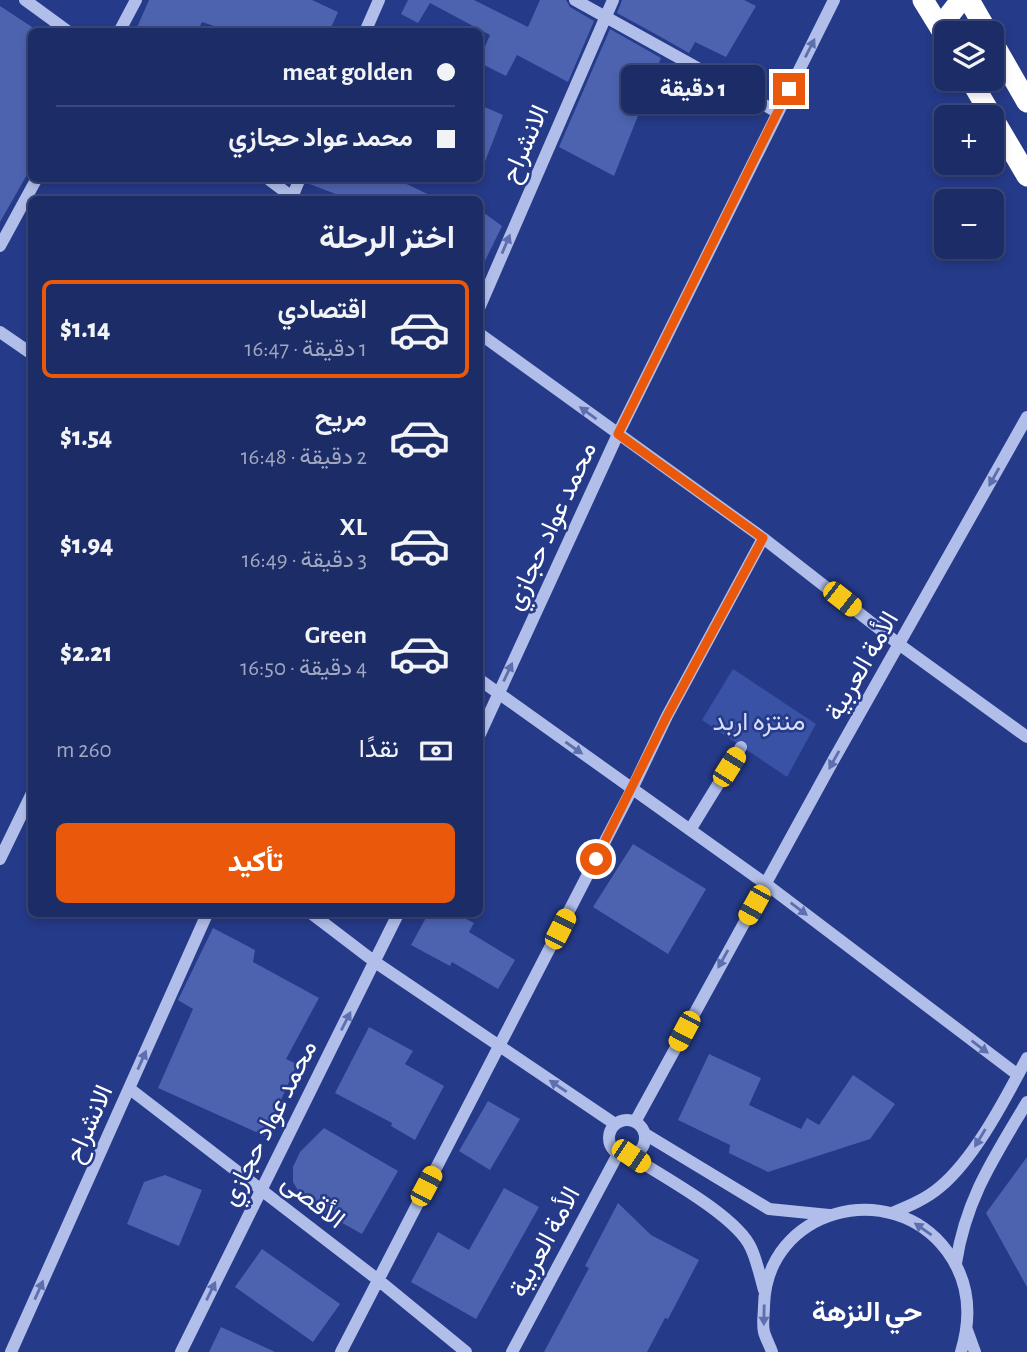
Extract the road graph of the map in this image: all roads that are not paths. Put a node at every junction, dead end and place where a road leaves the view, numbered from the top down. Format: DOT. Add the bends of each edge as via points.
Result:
graph roads {
  1 [pos="25,0"];
  2 [pos="136,0"];
  3 [pos="379,0"];
  4 [pos="575,0"];
  5 [pos="613,0"];
  6 [pos="834,0"];
  7 [pos="923,0"];
  8 [pos="961,0"];
  9 [pos="969,0"];
  10 [pos="606,16"];
  11 [pos="936,21"];
  12 [pos="950,21"];
  13 [pos="981,21"];
  14 [pos="64,28"];
  15 [pos="121,28"];
  16 [pos="367,28"];
  17 [pos="1004,62"];
  18 [pos="977,91"];
  19 [pos="1027,102"];
  20 [pos="777,111"];
  21 [pos="1027,176"];
  22 [pos="35,182"];
  23 [pos="272,182"];
  24 [pos="289,196"];
  25 [pos="0,246"];
  26 [pos="483,299"];
  27 [pos="0,331"];
  28 [pos="483,336"];
  29 [pos="28,351"];
  30 [pos="1027,417"];
  31 [pos="618,434"];
  32 [pos="763,538"];
  33 [pos="900,645"];
  34 [pos="483,682"];
  35 [pos="498,694"];
  36 [pos="483,727"];
  37 [pos="1027,737"];
  38 [pos="741,747"];
  39 [pos="632,789"];
  40 [pos="28,801"];
  41 [pos="690,830"];
  42 [pos="0,859"];
  43 [pos="766,884"];
  44 [pos="206,917"];
  45 [pos="316,917"];
  46 [pos="397,917"];
  47 [pos="375,962"];
  48 [pos="499,1046"];
  49 [pos="1027,1058"];
  50 [pos="1018,1075"];
  51 [pos="130,1089"];
  52 [pos="1027,1101"];
  53 [pos="635,1122"];
  54 [pos="615,1124"];
  55 [pos="645,1134"];
  56 [pos="625,1155"];
  57 [pos="261,1189"];
  58 [pos="892,1213"];
  59 [pos="829,1215"];
  60 [pos="956,1263"];
  61 [pos="377,1279"];
  62 [pos="764,1290"];
  63 [pos="967,1330"];
  64 [pos="11,1352"];
  65 [pos="181,1352"];
  66 [pos="341,1352"];
  67 [pos="466,1352"];
  68 [pos="512,1352"];
  69 [pos="772,1352"];
  70 [pos="961,1352"];
  71 [pos="975,1352"];
  1 -- 14 [label="street"];
  2 -- 15 [label="street"];
  3 -- 16 [label="street"];
  4 -- 10 [label="street"];
  5 -- 10 [label="street, الانشراح"];
  20 -- 6 [label="street, محمد عواد حجازي, one-way"];
  7 -- 11 [label="highway"];
  8 -- 12 [label="highway"];
  9 -- 13 [label="highway"];
  10 -- 20 [label="street"];
  26 -- 10 [label="street, الانشراح, one-way"];
  17 -- 19 [label="highway"];
  18 -- 21 [label="highway"];
  20 -- 31 [label="street, محمد عواد حجازي"];
  22 -- 25 [label="street"];
  23 -- 24 [label="street"];
  27 -- 29 [label="street"];
  31 -- 28 [label="street, one-way"];
  30 -- 33 [label="street, الأمة العربية, one-way"];
  31 -- 32 [label="street"];
  35 -- 31 [label="street, محمد عواد حجازي, one-way"];
  32 -- 33 [label="street"];
  32 -- 39 [label="street"];
  33 -- 37 [label="street"];
  33 -- 43 [label="street, الأمة العربية, one-way"];
  34 -- 35 [label="street"];
  35 -- 36 [label="street, محمد عواد حجازي"];
  35 -- 39 [label="street, one-way"];
  38 -- 41 [label="street"];
  39 -- 41 [label="street"];
  39 -- 48 [label="street"];
  40 -- 42 [label="street"];
  41 -- 43 [label="street"];
  43 -- 50 [label="street, one-way"];
  43 -- 53 [label="street, الأمة العربية, one-way"];
  51 -- 44 [label="street, الانشراح, one-way"];
  45 -- 47 [label="street"];
  46 -- 47 [label="street, محمد عواد حجازي"];
  47 -- 48 [label="street"];
  57 -- 47 [label="street, محمد عواد حجازي, one-way"];
  54 -- 48 [label="street, one-way"];
  48 -- 61 [label="street"];
  49 -- 50 [label="street"];
  50 -- 58 [label="street, one-way" via="957,1171 938,1189"];
  51 -- 57 [label="street, الأقصى"];
  64 -- 51 [label="street, الانشراح, one-way"];
  52 -- 60 [label="street" via="967,1211"];
  53 -- 54 [label="street"];
  53 -- 55 [label="street"];
  54 -- 56 [label="street" via="609,1144"];
  55 -- 56 [label="street" via="641,1150"];
  55 -- 59 [label="street" via="769,1209"];
  56 -- 62 [label="street" via="736,1227 751,1246"];
  56 -- 68 [label="street, الأمة العربية"];
  57 -- 61 [label="street, الأقصى"];
  65 -- 57 [label="street, محمد عواد حجازي, one-way"];
  58 -- 59 [label="street" via="861,1210"];
  60 -- 58 [label="street, one-way" via="918,1224"];
  59 -- 62 [label="street" via="787,1244"];
  60 -- 63 [label="street" via="965,1284"];
  61 -- 66 [label="street"];
  61 -- 67 [label="street, الأقصى"];
  62 -- 69 [label="street, one-way" via="764,1331"];
  63 -- 70 [label="street"];
  63 -- 71 [label="street"];
}
